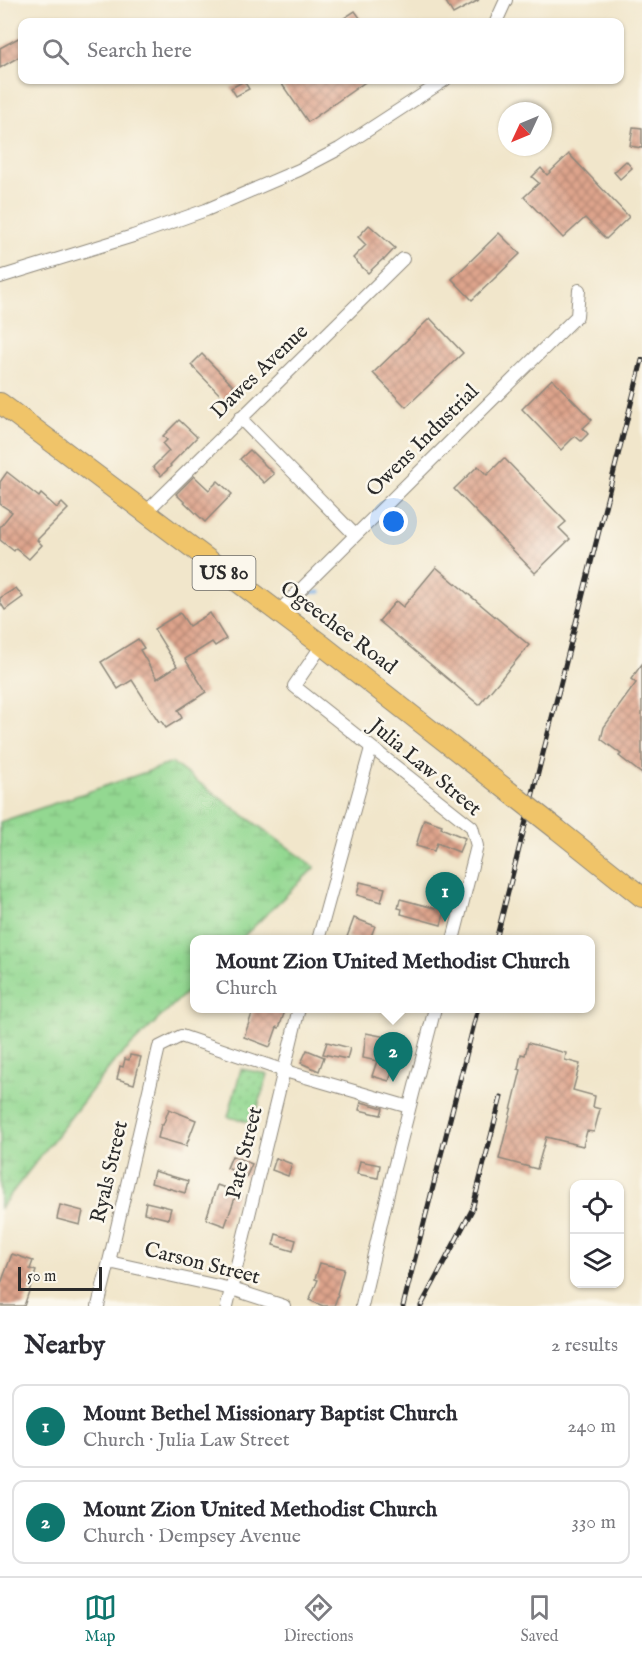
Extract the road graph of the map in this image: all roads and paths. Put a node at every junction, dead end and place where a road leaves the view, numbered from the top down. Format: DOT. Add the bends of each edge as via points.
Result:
graph roads {
  1 [pos="506,0"];
  2 [pos="498,18"];
  3 [pos="439,84"];
  4 [pos="403,259"];
  5 [pos="0,277"];
  6 [pos="579,290"];
  7 [pos="0,403"];
  8 [pos="240,418"];
  9 [pos="145,513"];
  10 [pos="355,535"];
  11 [pos="278,613"];
  12 [pos="322,645"];
  13 [pos="371,748"];
  14 [pos="642,897"];
  15 [pos="319,935"];
  16 [pos="454,935"];
  17 [pos="298,1013"];
  18 [pos="434,1013"];
  19 [pos="285,1071"];
  20 [pos="409,1107"];
  21 [pos="109,1262"];
  22 [pos="232,1289"];
  23 [pos="98,1306"];
  24 [pos="227,1306"];
  25 [pos="284,1306"];
  26 [pos="362,1306"];
  1 -- 2 [label="street"];
  3 -- 5 [label="street" via="339,149 299,170 134,237"];
  4 -- 8 [label="street, Dawes Avenue"];
  6 -- 10 [label="street, Owens Industrial" via="577,316"];
  7 -- 9 [label="main road, Ogeechee Road / US 80"];
  8 -- 9 [label="street, Dawes Avenue"];
  8 -- 10 [label="street"];
  9 -- 11 [label="main road, Ogeechee Road / US 80"];
  10 -- 11 [label="street, Owens Industrial"];
  11 -- 12 [label="main road, Ogeechee Road / US 80"];
  12 -- 13 [label="street, Julia Law Street" via="294,686"];
  12 -- 14 [label="main road, Ogeechee Road / US 80, bridge"];
  13 -- 15 [label="street"];
  13 -- 16 [label="street, Julia Law Street" via="472,828 477,846"];
  17 -- 19 [label="street, Pate Street"];
  18 -- 20 [label="street"];
  19 -- 20 [label="street"];
  19 -- 21 [label="street, Ryals Street" via="181,1036 159,1047"];
  19 -- 22 [label="street, Pate Street"];
  20 -- 26 [label="street"];
  21 -- 22 [label="street, Carson Street"];
  21 -- 23 [label="street, Ryals Street"];
  22 -- 24 [label="street, Pate Street"];
  22 -- 25 [label="street, Carson Street"];
}
